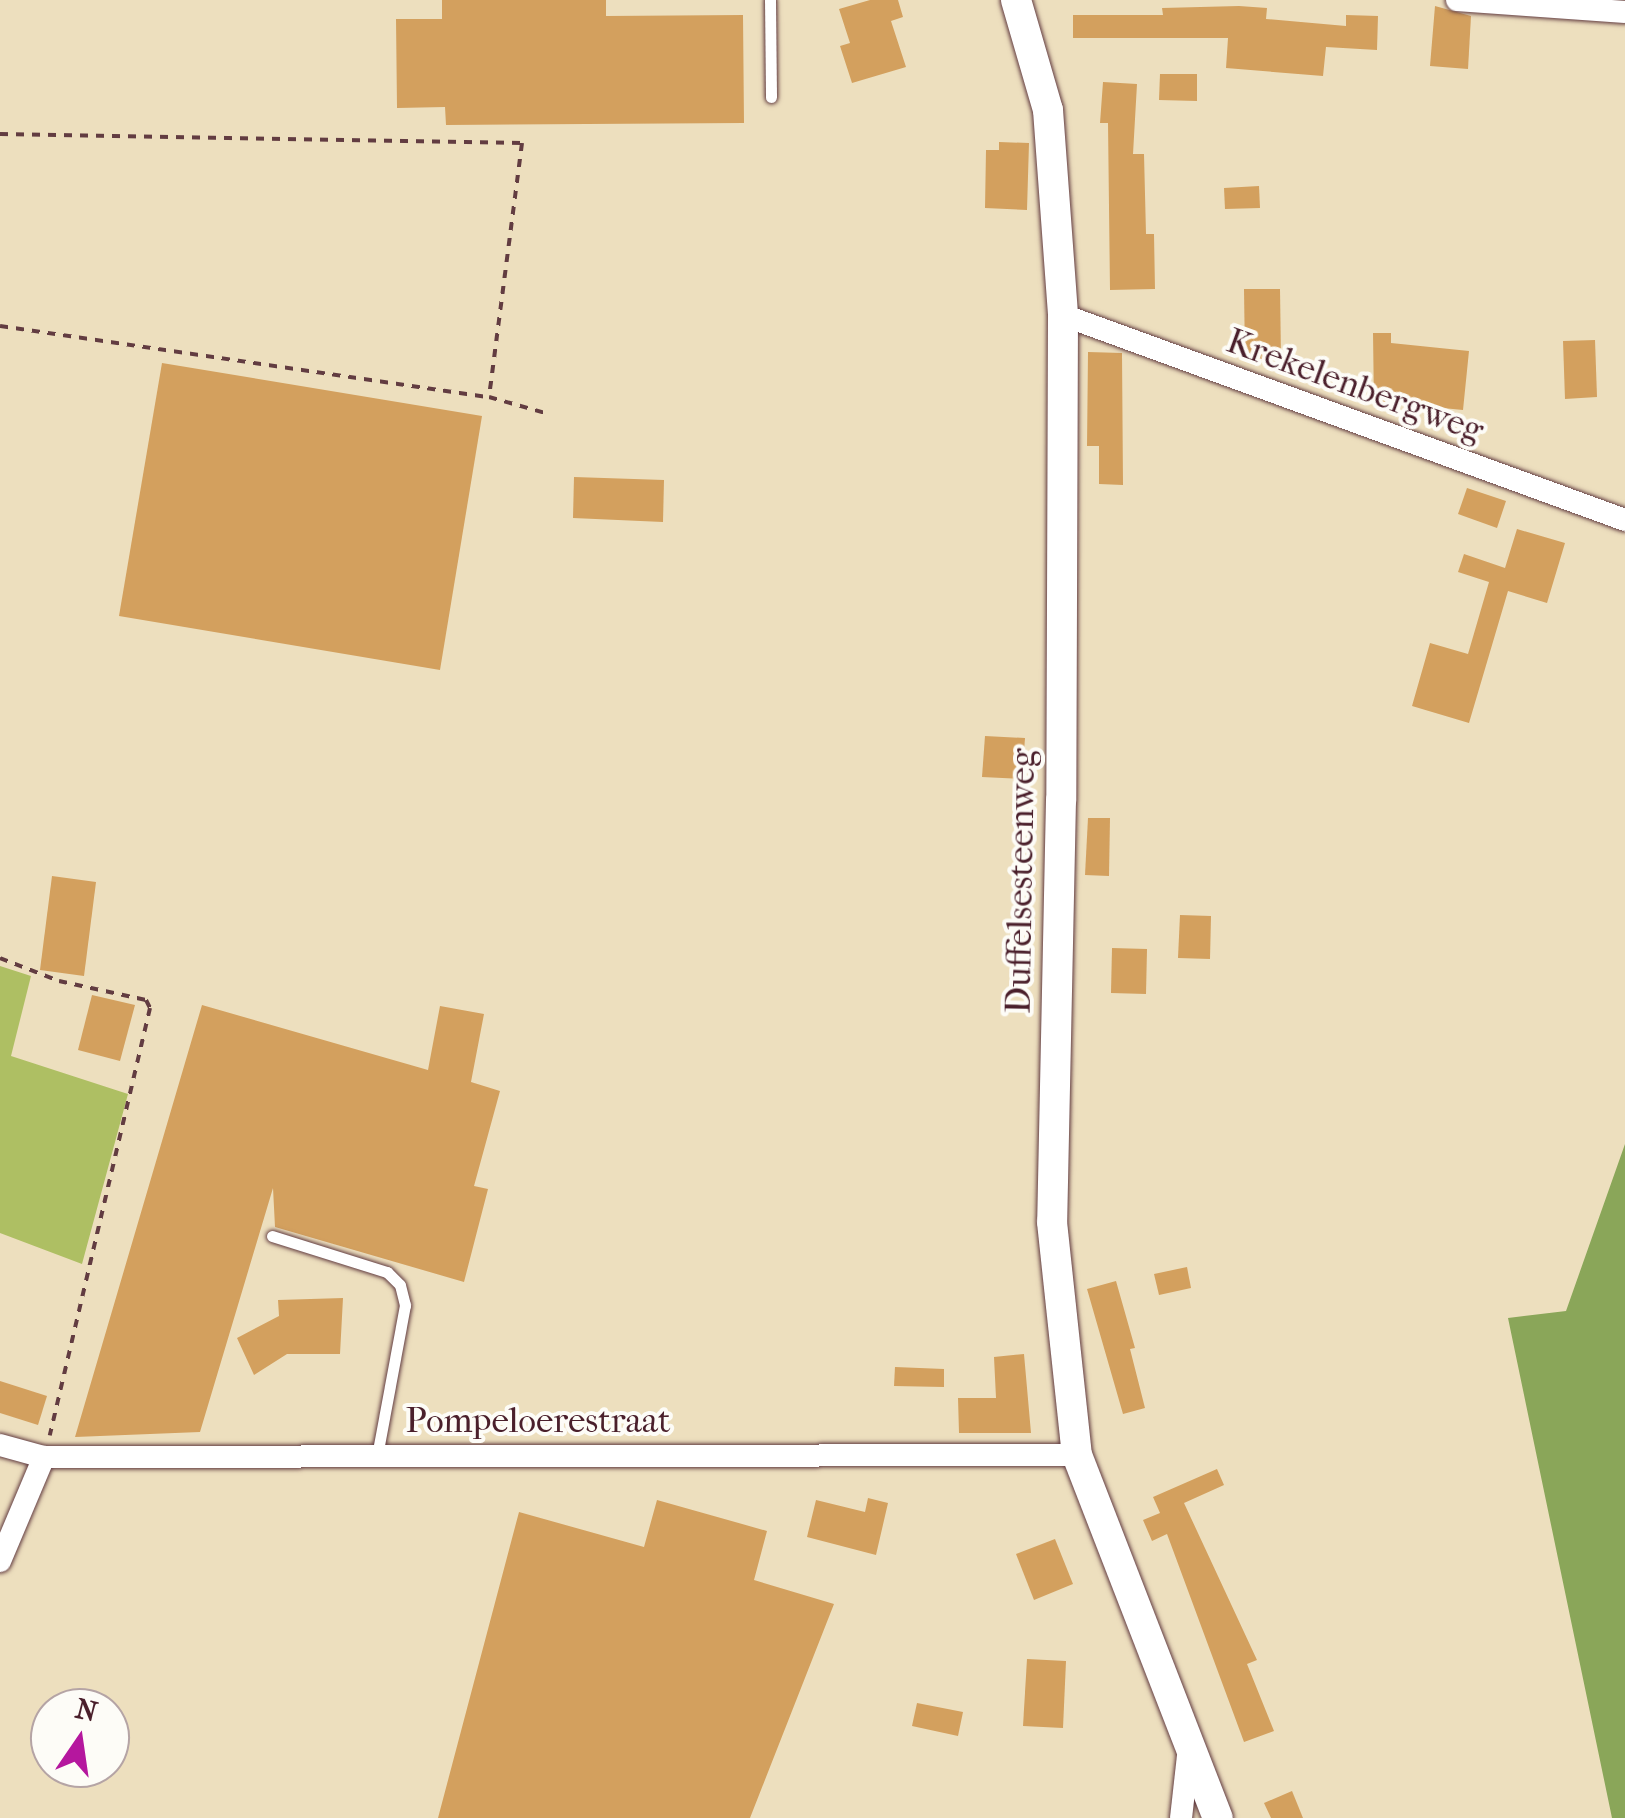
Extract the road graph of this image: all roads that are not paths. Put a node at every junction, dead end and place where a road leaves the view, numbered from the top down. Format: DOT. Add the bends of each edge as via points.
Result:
graph roads {
  1 [pos="770,0"];
  2 [pos="1016,0"];
  3 [pos="1457,0"];
  4 [pos="1625,12"];
  5 [pos="771,97"];
  6 [pos="1063,315"];
  7 [pos="1625,520"];
  8 [pos="272,1236"];
  9 [pos="0,1445"];
  10 [pos="377,1456"];
  11 [pos="1078,1456"];
  12 [pos="44,1457"];
  13 [pos="0,1561"];
  14 [pos="1188,1747"];
  15 [pos="1181,1818"];
  16 [pos="1218,1818"];
  1 -- 5 [label="lane"];
  2 -- 6 [label="street, Duffelsesteenweg" via="1048,110"];
  3 -- 4 [label="street"];
  6 -- 7 [label="street, Krekelenbergweg"];
  6 -- 11 [label="street, Duffelsesteenweg" via="1052,1222"];
  8 -- 10 [label="lane" via="387,1272 400,1286 404,1305"];
  9 -- 12 [label="street, Pompeloerestraat"];
  10 -- 11 [label="street, Pompeloerestraat"];
  10 -- 12 [label="street, Pompeloerestraat"];
  11 -- 14 [label="street, Duffelsesteenweg"];
  12 -- 13 [label="street"];
  14 -- 15 [label="street, Duffelsesteenweg"];
  14 -- 16 [label="street, Duffelsesteenweg"];
}
